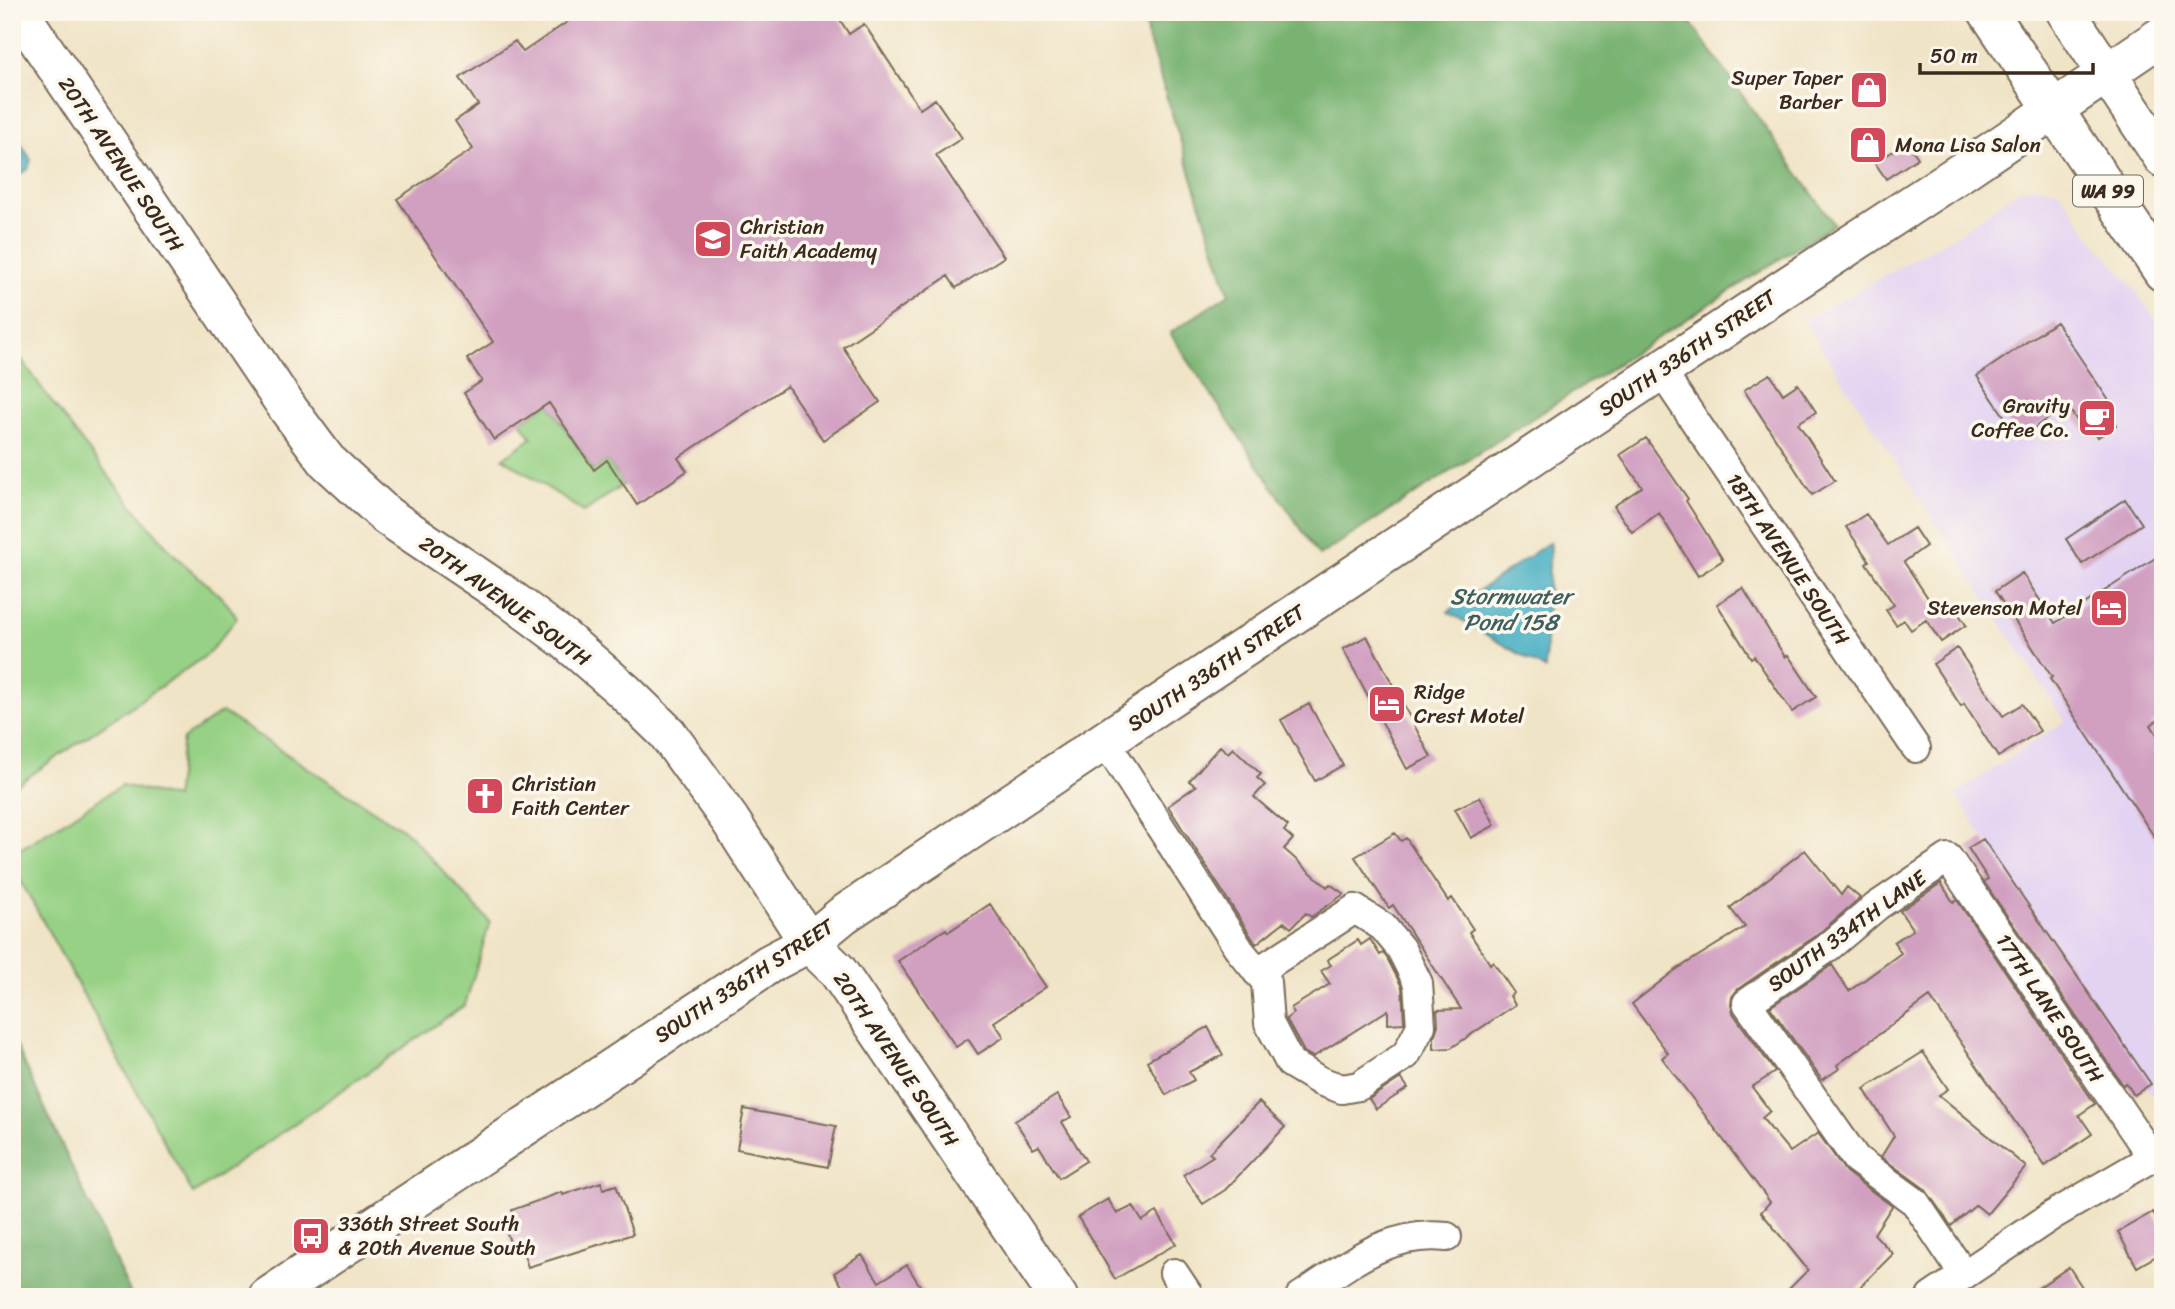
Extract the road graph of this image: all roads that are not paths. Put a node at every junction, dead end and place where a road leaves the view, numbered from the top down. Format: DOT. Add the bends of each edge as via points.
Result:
graph roads {
  1 [pos="19,12"];
  2 [pos="1988,12"];
  3 [pos="2066,12"];
  4 [pos="2163,35"];
  5 [pos="2107,74"];
  6 [pos="2054,110"];
  7 [pos="2163,158"];
  8 [pos="2163,272"];
  9 [pos="1661,371"];
  10 [pos="1105,741"];
  11 [pos="1916,747"];
  12 [pos="1948,858"];
  13 [pos="809,943"];
  14 [pos="1257,972"];
  15 [pos="2157,1154"];
  16 [pos="1447,1237"];
  17 [pos="1174,1273"];
  18 [pos="1964,1275"];
  19 [pos="268,1297"];
  20 [pos="1058,1297"];
  21 [pos="1190,1297"];
  22 [pos="1300,1297"];
  23 [pos="1931,1297"];
  1 -- 13 [label="main road, 20TH AVENUE SOUTH" via="327,461 387,516 509,598 633,699 667,733 716,799"];
  2 -- 6 [label="main road, WA 99"];
  3 -- 5 [label="main road, WA 99"];
  4 -- 5 [label="main road, SOUTH 336TH STREET"];
  5 -- 6 [label="main road, SOUTH 336TH STREET"];
  5 -- 7 [label="main road, WA 99"];
  6 -- 8 [label="main road, WA 99"];
  6 -- 9 [label="main road, SOUTH 336TH STREET"];
  9 -- 10 [label="main road, SOUTH 336TH STREET"];
  9 -- 11 [label="street, 18TH AVENUE SOUTH"];
  10 -- 13 [label="main road, SOUTH 336TH STREET" via="843,915"];
  10 -- 14 [label="street"];
  12 -- 15 [label="street, 17TH LANE SOUTH"];
  12 -- 18 [label="street, SOUTH 334TH LANE" via="1747,1003 1856,1159 1915,1202"];
  13 -- 19 [label="main road, SOUTH 336TH STREET" via="769,964"];
  13 -- 20 [label="main road, 20TH AVENUE SOUTH" via="837,970"];
  14 -- 14 [label="street" via="1266,982 1269,1023 1290,1063 1342,1089 1359,1086 1406,1055 1421,1026 1418,983 1401,949 1383,927 1355,909"];
  15 -- 18 [label="street" via="2053,1215"];
  16 -- 22 [label="street" via="1419,1235 1391,1242"];
  17 -- 21 [label="street"];
  18 -- 23 [label="street"];
}
